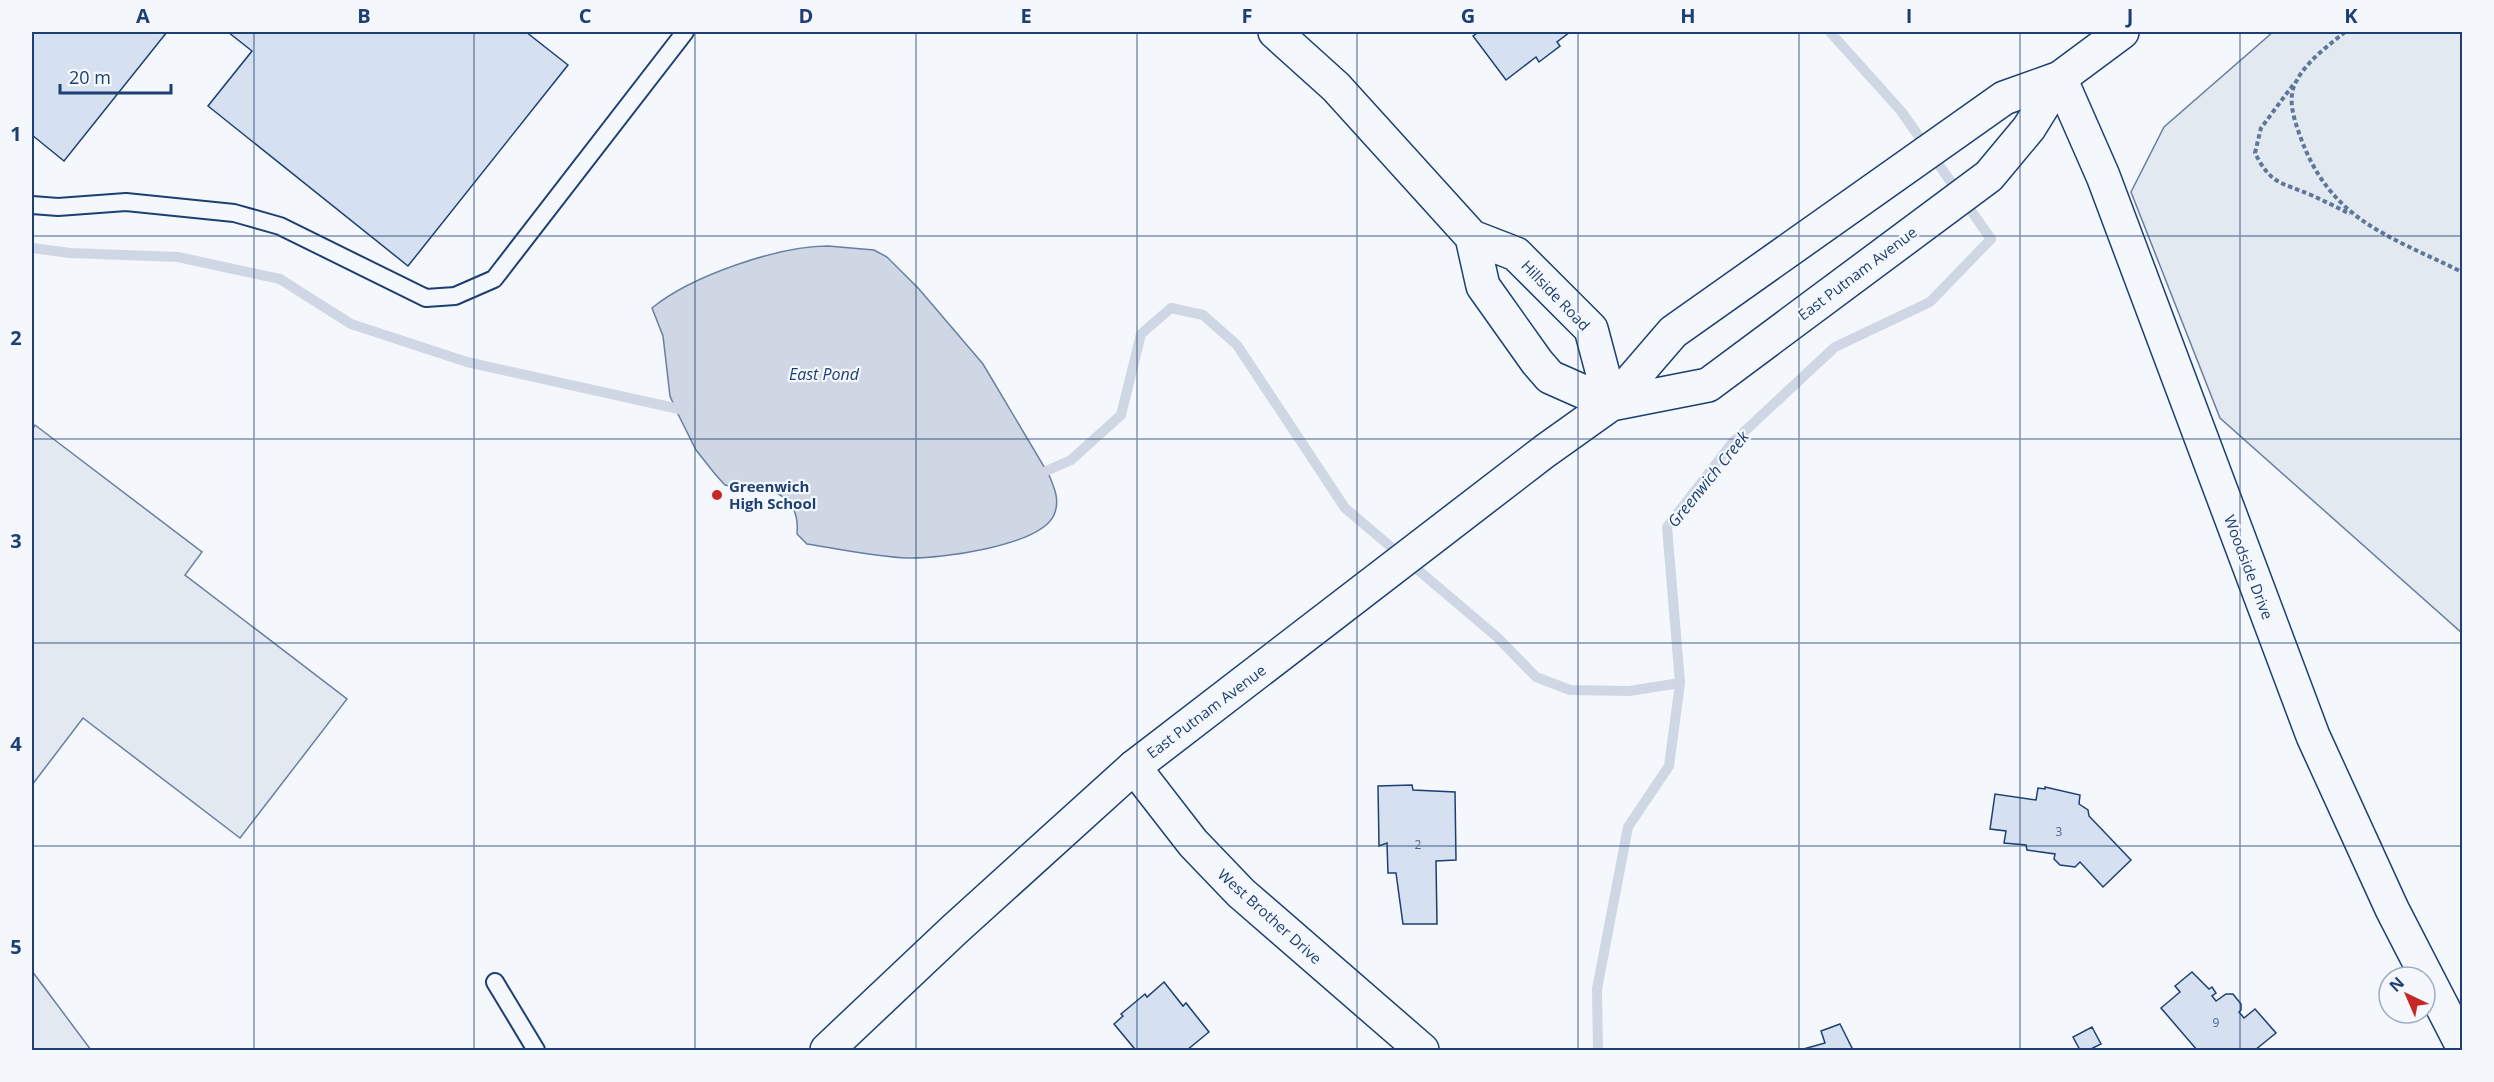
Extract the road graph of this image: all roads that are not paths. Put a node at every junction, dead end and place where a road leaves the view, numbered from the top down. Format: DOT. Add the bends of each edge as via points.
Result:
graph roads {
  1 [pos="685,32"];
  2 [pos="1275,32"];
  3 [pos="2122,32"];
  4 [pos="2060,78"];
  5 [pos="32,205"];
  6 [pos="1472,237"];
  7 [pos="1611,404"];
  8 [pos="1134,767"];
  9 [pos="495,982"];
  10 [pos="2463,1045"];
  11 [pos="536,1050"];
  12 [pos="827,1050"];
  13 [pos="1422,1050"];
  1 -- 5 [label="lane" via="494,279 455,297 426,298 280,226 234,213 126,202"];
  2 -- 6 [label="main road, Hillside Road" via="1336,87"];
  3 -- 4 [label="main road, East Putnam Avenue"];
  4 -- 7 [label="main road, East Putnam Avenue" via="2004,98 1673,332"];
  4 -- 7 [label="main road, East Putnam Avenue" via="2029,128 1989,176 1708,385"];
  4 -- 10 [label="main road, Woodside Drive" via="2103,176 2313,736 2392,909"];
  6 -- 7 [label="main road, Hillside Road" via="1483,286 1550,377"];
  6 -- 7 [label="main road, Hillside Road" via="1516,254 1591,328"];
  7 -- 8 [label="main road, East Putnam Avenue"];
  8 -- 12 [label="main road, East Putnam Avenue"];
  8 -- 13 [label="main road, West Brother Drive" via="1193,843 1241,893"];
  9 -- 11 [label="lane"];
}
